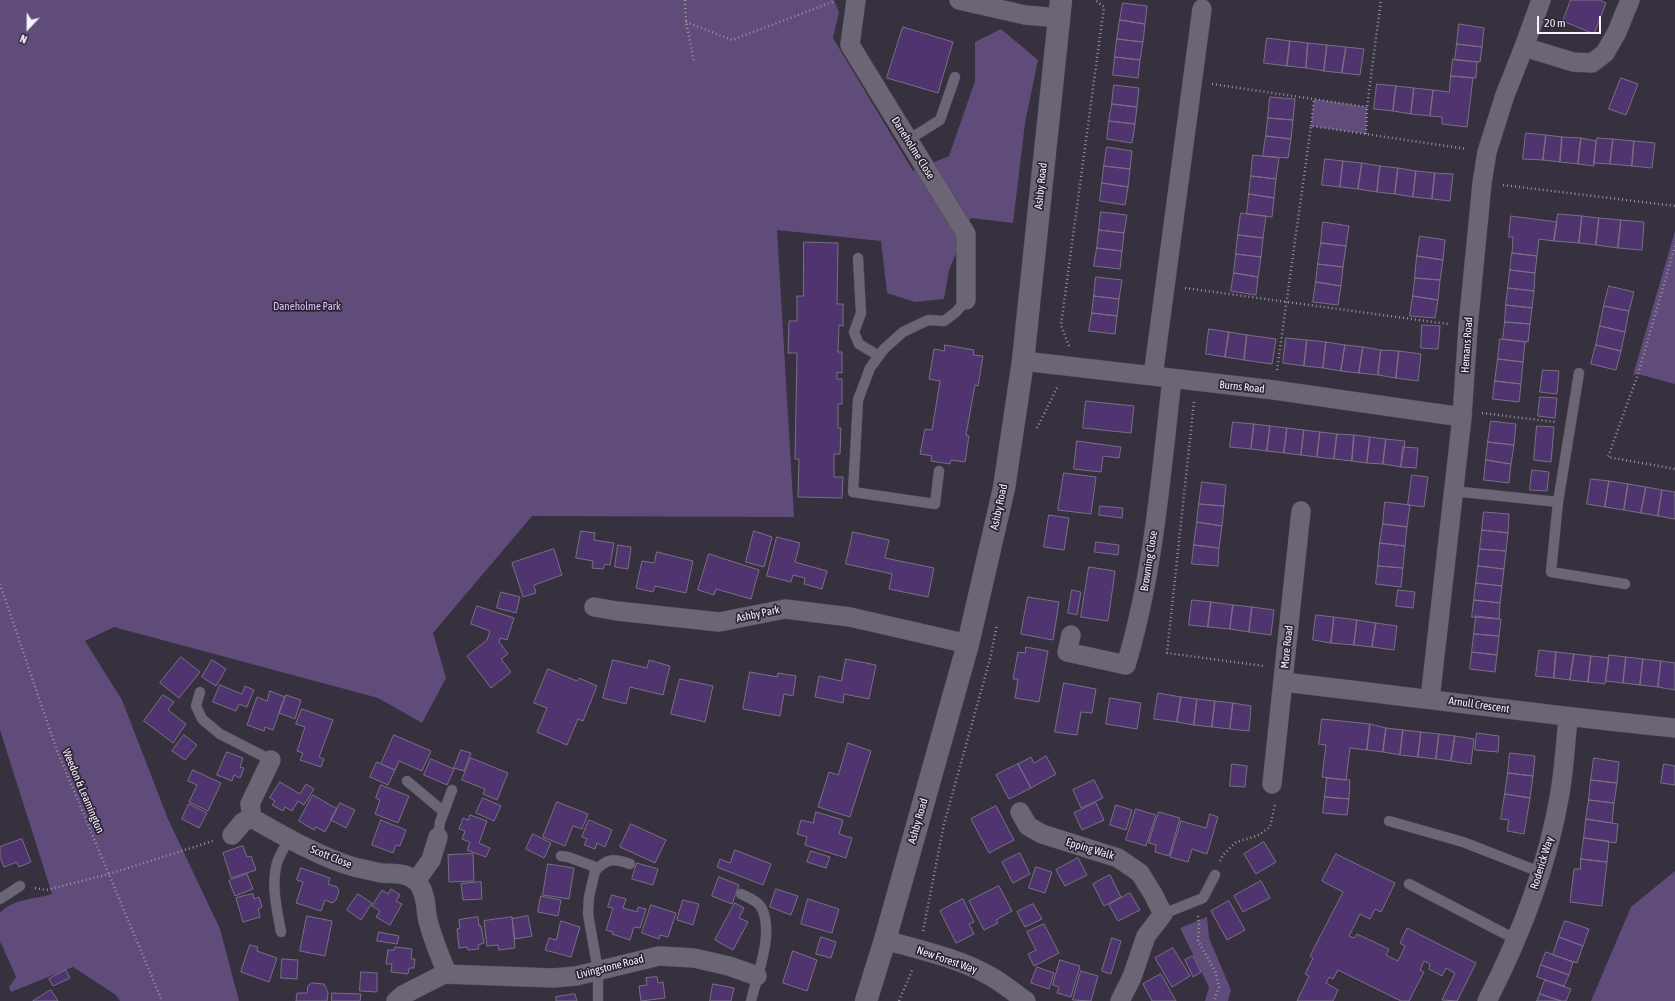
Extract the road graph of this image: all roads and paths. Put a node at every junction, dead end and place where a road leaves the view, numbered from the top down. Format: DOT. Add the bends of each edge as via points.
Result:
graph roads {
  1 [pos="685,0"];
  2 [pos="837,0"];
  3 [pos="856,0"];
  4 [pos="959,0"];
  5 [pos="1094,0"];
  6 [pos="1381,0"];
  7 [pos="1541,0"];
  8 [pos="1630,0"];
  9 [pos="1060,9"];
  10 [pos="1202,9"];
  11 [pos="686,22"];
  12 [pos="1524,47"];
  13 [pos="694,61"];
  14 [pos="955,77"];
  15 [pos="1192,81"];
  16 [pos="1314,99"];
  17 [pos="1367,107"];
  18 [pos="1310,126"];
  19 [pos="1366,134"];
  20 [pos="908,140"];
  21 [pos="1487,152"];
  22 [pos="1482,183"];
  23 [pos="1675,206"];
  24 [pos="1675,246"];
  25 [pos="858,258"];
  26 [pos="1165,286"];
  27 [pos="966,300"];
  28 [pos="1287,302"];
  29 [pos="1468,327"];
  30 [pos="879,356"];
  31 [pos="1022,361"];
  32 [pos="1077,367"];
  33 [pos="1579,373"];
  34 [pos="1153,376"];
  35 [pos="1172,379"];
  36 [pos="1196,382"];
  37 [pos="1274,390"];
  38 [pos="1462,414"];
  39 [pos="1571,424"];
  40 [pos="1675,469"];
  41 [pos="940,471"];
  42 [pos="1453,491"];
  43 [pos="1558,502"];
  44 [pos="1301,511"];
  45 [pos="0,584"];
  46 [pos="1625,584"];
  47 [pos="594,607"];
  48 [pos="1071,635"];
  49 [pos="968,644"];
  50 [pos="1284,676"];
  51 [pos="200,692"];
  52 [pos="1430,699"];
  53 [pos="1568,717"];
  54 [pos="1675,728"];
  55 [pos="271,760"];
  56 [pos="407,781"];
  57 [pos="1272,784"];
  58 [pos="452,790"];
  59 [pos="444,812"];
  60 [pos="1020,812"];
  61 [pos="252,818"];
  62 [pos="1390,821"];
  63 [pos="232,835"];
  64 [pos="438,837"];
  65 [pos="289,838"];
  66 [pos="561,856"];
  67 [pos="630,864"];
  68 [pos="595,871"];
  69 [pos="1540,872"];
  70 [pos="109,874"];
  71 [pos="1215,874"];
  72 [pos="416,881"];
  73 [pos="1409,884"];
  74 [pos="20,886"];
  75 [pos="740,894"];
  76 [pos="0,899"];
  77 [pos="1195,902"];
  78 [pos="1163,914"];
  79 [pos="281,932"];
  80 [pos="1515,939"];
  81 [pos="885,940"];
  82 [pos="598,971"];
  83 [pos="447,973"];
  84 [pos="757,976"];
  85 [pos="162,1001"];
  86 [pos="396,1001"];
  87 [pos="598,1001"];
  88 [pos="751,1001"];
  89 [pos="866,1001"];
  90 [pos="1026,1001"];
  91 [pos="1120,1001"];
  92 [pos="1214,1001"];
  93 [pos="1487,1001"];
  1 -- 11 [label="path"];
  2 -- 11 [label="path" via="732,40"];
  3 -- 20 [label="street, Daneholme Close" via="850,45"];
  4 -- 9 [label="street" via="1025,15"];
  5 -- 32 [label="path" via="1104,7 1061,325"];
  6 -- 17 [label="path"];
  7 -- 12 [label="street, Hemans Road"];
  8 -- 12 [label="street" via="1605,53 1592,63 1573,62"];
  9 -- 31 [label="street, Ashby Road"];
  10 -- 15 [label="street"];
  11 -- 13 [label="path"];
  12 -- 21 [label="street, Hemans Road"];
  14 -- 20 [label="lane" via="940,120"];
  15 -- 16 [label="path"];
  15 -- 26 [label="street"];
  16 -- 17 [label="path"];
  16 -- 18 [label="path"];
  17 -- 19 [label="path"];
  18 -- 19 [label="path"];
  18 -- 28 [label="path"];
  19 -- 21 [label="path"];
  20 -- 27 [label="street, Daneholme Close" via="966,234"];
  21 -- 22 [label="street, Hemans Road"];
  22 -- 23 [label="path"];
  22 -- 29 [label="street, Hemans Road"];
  24 -- 40 [label="path" via="1638,374 1608,457"];
  25 -- 30 [label="lane" via="861,312 854,332 859,344"];
  26 -- 28 [label="path"];
  26 -- 34 [label="street"];
  27 -- 30 [label="lane" via="944,321 928,320 903,332"];
  28 -- 29 [label="path"];
  28 -- 37 [label="path"];
  29 -- 38 [label="street, Hemans Road"];
  30 -- 41 [label="lane" via="870,368 858,400 854,492 935,504"];
  31 -- 32 [label="street, Burns Road"];
  31 -- 49 [label="street, Ashby Road" via="1004,488"];
  32 -- 34 [label="street, Burns Road"];
  33 -- 39 [label="lane"];
  34 -- 35 [label="street, Burns Road"];
  35 -- 36 [label="street, Burns Road"];
  35 -- 48 [label="street, Browning Close" via="1144,594 1126,665 1067,652"];
  36 -- 37 [label="street, Burns Road"];
  36 -- 50 [label="path" via="1167,653"];
  37 -- 38 [label="street, Burns Road"];
  38 -- 39 [label="path"];
  38 -- 42 [label="street, Hemans Road"];
  39 -- 43 [label="lane"];
  42 -- 43 [label="lane"];
  42 -- 52 [label="street, Hemans Road"];
  43 -- 46 [label="lane" via="1551,572"];
  44 -- 50 [label="street, More Road"];
  45 -- 70 [label="path, Weedon & Leamington" via="56,748"];
  47 -- 49 [label="street, Ashby Park" via="617,612 719,622 785,609 850,617"];
  49 -- 81 [label="street, Ashby Road"];
  50 -- 52 [label="street, Arnull Crescent"];
  50 -- 57 [label="street, More Road"];
  51 -- 55 [label="lane" via="196,706 202,719 220,734"];
  52 -- 53 [label="street, Arnull Crescent"];
  53 -- 54 [label="street, Arnull Crescent"];
  53 -- 69 [label="street, Roderick Way" via="1560,792"];
  55 -- 61 [label="street" via="250,804"];
  56 -- 59 [label="lane"];
  57 -- 71 [label="path" via="1276,803 1270,827 1257,836 1236,842 1223,855"];
  58 -- 59 [label="lane"];
  59 -- 64 [label="lane"];
  60 -- 78 [label="street, Epping Walk" via="1028,826 1042,834 1118,858 1140,873"];
  61 -- 63 [label="street" via="243,822"];
  61 -- 65 [label="street, Scott Close"];
  62 -- 69 [label="lane" via="1463,842"];
  63 -- 70 [label="path"];
  64 -- 72 [label="street" via="431,860"];
  65 -- 72 [label="street, Scott Close" via="354,867 381,873 396,873"];
  65 -- 79 [label="lane" via="278,862 274,882"];
  66 -- 68 [label="lane" via="593,866"];
  67 -- 68 [label="lane" via="611,859"];
  68 -- 82 [label="lane" via="588,914"];
  69 -- 80 [label="street, Roderick Way"];
  70 -- 74 [label="path" via="46,890"];
  70 -- 85 [label="path, Weedon & Leamington"];
  71 -- 77 [label="lane" via="1203,898"];
  72 -- 83 [label="street" via="425,897 428,921"];
  73 -- 80 [label="lane"];
  74 -- 76 [label="lane"];
  75 -- 84 [label="lane" via="761,906 764,916 767,935"];
  77 -- 78 [label="lane"];
  77 -- 92 [label="path" via="1199,925 1198,941 1215,971 1219,987"];
  78 -- 91 [label="street" via="1146,936 1132,977"];
  80 -- 93 [label="street, Roderick Way"];
  81 -- 89 [label="street, Ashby Road"];
  81 -- 90 [label="street, New Forest Way" via="964,964 991,976"];
  82 -- 83 [label="street, Livingstone Road" via="554,978"];
  82 -- 84 [label="street, Livingstone Road" via="658,956 694,958"];
  82 -- 87 [label="lane"];
  83 -- 86 [label="street, Livingstone Road"];
  84 -- 88 [label="lane"];
}
